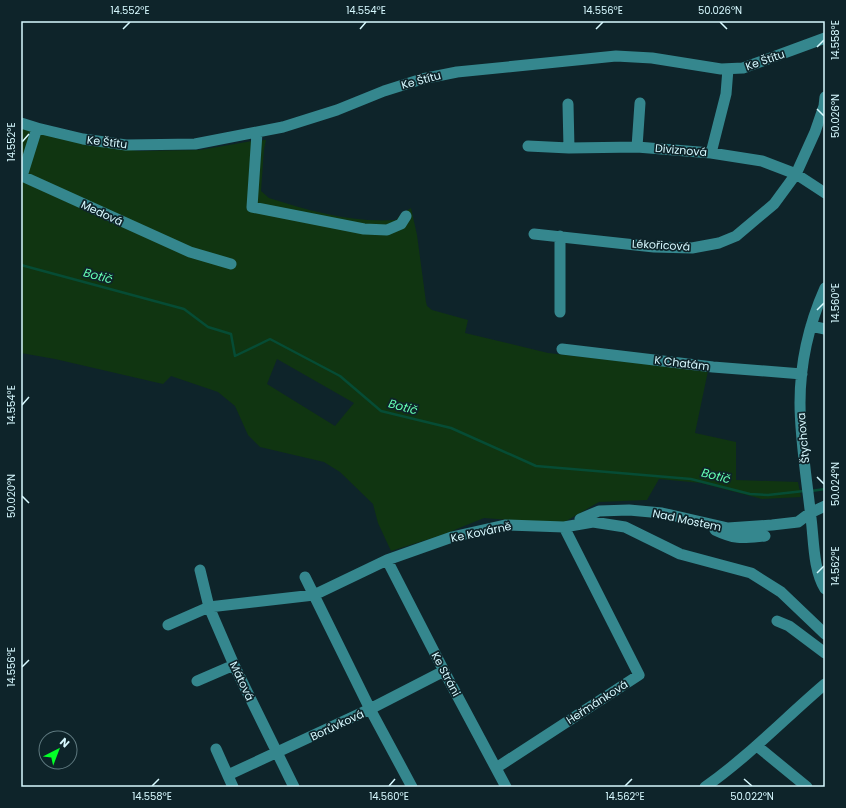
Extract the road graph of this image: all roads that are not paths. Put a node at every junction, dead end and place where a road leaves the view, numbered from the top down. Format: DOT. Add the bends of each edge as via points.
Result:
graph roads {
  1 [pos="825,38"];
  2 [pos="728,69"];
  3 [pos="825,97"];
  4 [pos="640,103"];
  5 [pos="568,104"];
  6 [pos="21,123"];
  7 [pos="37,128"];
  8 [pos="257,133"];
  9 [pos="528,146"];
  10 [pos="637,146"];
  11 [pos="569,148"];
  12 [pos="711,153"];
  13 [pos="796,174"];
  14 [pos="825,193"];
  15 [pos="406,216"];
  16 [pos="534,234"];
  17 [pos="560,236"];
  18 [pos="230,264"];
  19 [pos="825,288"];
  20 [pos="560,312"];
  21 [pos="811,326"];
  22 [pos="825,329"];
  23 [pos="562,349"];
  24 [pos="802,374"];
  25 [pos="825,506"];
  26 [pos="810,510"];
  27 [pos="707,523"];
  28 [pos="564,527"];
  29 [pos="765,536"];
  30 [pos="387,560"];
  31 [pos="821,566"];
  32 [pos="200,570"];
  33 [pos="305,577"];
  34 [pos="825,589"];
  35 [pos="314,594"];
  36 [pos="209,607"];
  37 [pos="777,621"];
  38 [pos="168,625"];
  39 [pos="825,634"];
  40 [pos="825,653"];
  41 [pos="234,665"];
  42 [pos="444,672"];
  43 [pos="197,681"];
  44 [pos="825,684"];
  45 [pos="370,709"];
  46 [pos="757,746"];
  47 [pos="216,750"];
  48 [pos="276,753"];
  49 [pos="496,768"];
  50 [pos="228,775"];
  51 [pos="233,787"];
  52 [pos="294,787"];
  53 [pos="412,787"];
  54 [pos="506,787"];
  55 [pos="705,787"];
  56 [pos="807,787"];
  1 -- 2 [label="street, Ke Štítu" via="756,64"];
  2 -- 8 [label="street, Ke Štítu" via="652,58 616,56 457,72 422,79 337,110"];
  2 -- 12 [label="street" via="726,94"];
  3 -- 13 [label="street, Lékořicová" via="815,132"];
  4 -- 10 [label="street"];
  5 -- 11 [label="street"];
  6 -- 7 [label="street, Ke Štítu"];
  7 -- 8 [label="street, Ke Štítu" via="83,139 126,145 195,144"];
  7 -- 18 [label="street, Medová" via="22,176 190,252"];
  8 -- 15 [label="street" via="252,206 364,229 387,230 401,224"];
  9 -- 11 [label="street, Diviznová"];
  10 -- 11 [label="street, Diviznová"];
  10 -- 12 [label="street, Diviznová"];
  12 -- 13 [label="street, Diviznová" via="762,161"];
  13 -- 14 [label="street, Diviznová"];
  13 -- 17 [label="street, Lékořicová" via="774,204 736,236 719,243 692,248 654,247"];
  16 -- 17 [label="street, Lékořicová"];
  17 -- 20 [label="street"];
  19 -- 21 [label="street, Štychova"];
  21 -- 22 [label="street"];
  21 -- 24 [label="street, Štychova"];
  23 -- 24 [label="street, K Chatám" via="713,367"];
  24 -- 26 [label="street, Štychova" via="800,404"];
  25 -- 26 [label="street, Nad Mostem"];
  26 -- 27 [label="street, Nad Mostem" via="798,522 772,526 728,528"];
  26 -- 31 [label="street, Štychova"];
  27 -- 28 [label="street, Nad Mostem" via="662,513 629,510 599,511"];
  27 -- 29 [label="street" via="714,530 728,536"];
  28 -- 30 [label="street, Ke Kovárně" via="505,525 452,537"];
  28 -- 39 [label="street, Ke Kovárně" via="593,522 625,528 680,554 751,573 781,592"];
  28 -- 49 [label="street, Heřmánková" via="639,675"];
  30 -- 35 [label="street, Ke Kovárně"];
  30 -- 42 [label="street, Ke Stráni"];
  31 -- 34 [label="street, Štychova" via="820,582"];
  32 -- 36 [label="street, Mátová"];
  33 -- 35 [label="street"];
  35 -- 36 [label="street, Ke Kovárně"];
  35 -- 45 [label="street"];
  36 -- 38 [label="street, Ke Kovárně"];
  36 -- 41 [label="street, Mátová"];
  37 -- 40 [label="street" via="790,626"];
  41 -- 43 [label="street"];
  41 -- 48 [label="street, Mátová"];
  42 -- 45 [label="street, Borůvková"];
  42 -- 49 [label="street, Ke Stráni"];
  44 -- 46 [label="street"];
  45 -- 48 [label="street, Borůvková"];
  45 -- 53 [label="street"];
  46 -- 55 [label="street"];
  46 -- 56 [label="street"];
  47 -- 50 [label="street"];
  48 -- 50 [label="street, Borůvková"];
  48 -- 52 [label="street, Mátová"];
  49 -- 54 [label="street, Ke Stráni"];
  50 -- 51 [label="street"];
}
